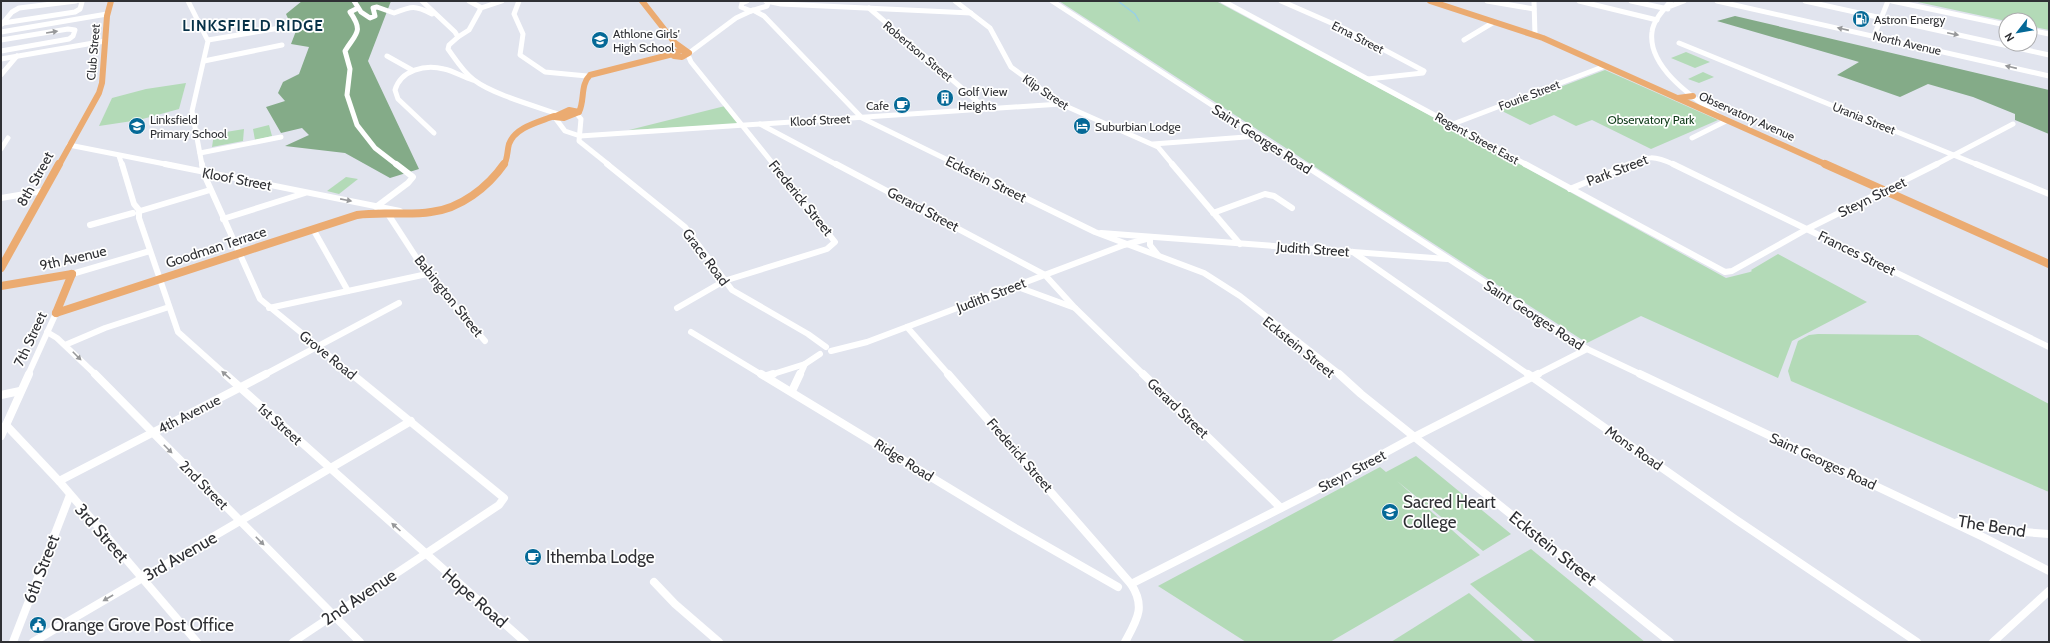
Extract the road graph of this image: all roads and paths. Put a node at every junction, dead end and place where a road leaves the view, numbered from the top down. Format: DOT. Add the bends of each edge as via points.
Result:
graph roads {
  1 [pos="76,1"];
  2 [pos="80,1"];
  3 [pos="111,1"];
  4 [pos="188,1"];
  5 [pos="354,1"];
  6 [pos="422,1"];
  7 [pos="469,1"];
  8 [pos="502,1"];
  9 [pos="519,1"];
  10 [pos="642,1"];
  11 [pos="746,1"];
  12 [pos="955,1"];
  13 [pos="1052,1"];
  14 [pos="1223,1"];
  15 [pos="1281,1"];
  16 [pos="1430,1"];
  17 [pos="1487,1"];
  18 [pos="1534,1"];
  19 [pos="1579,1"];
  20 [pos="1631,1"];
  21 [pos="1674,1"];
  22 [pos="1684,1"];
  23 [pos="1717,1"];
  24 [pos="1806,1"];
  25 [pos="1888,1"];
  26 [pos="1892,1"];
  27 [pos="766,4"];
  28 [pos="1668,7"];
  29 [pos="358,8"];
  30 [pos="481,8"];
  31 [pos="742,8"];
  32 [pos="869,8"];
  33 [pos="1534,9"];
  34 [pos="752,10"];
  35 [pos="971,13"];
  36 [pos="107,15"];
  37 [pos="764,16"];
  38 [pos="736,18"];
  39 [pos="1882,18"];
  40 [pos="443,19"];
  41 [pos="1657,20"];
  42 [pos="1494,22"];
  43 [pos="1998,23"];
  44 [pos="2,24"];
  45 [pos="286,27"];
  46 [pos="1,32"];
  47 [pos="2038,32"];
  48 [pos="2049,34"];
  49 [pos="1534,35"];
  50 [pos="1874,36"];
  51 [pos="458,37"];
  52 [pos="1,40"];
  53 [pos="208,40"];
  54 [pos="1464,40"];
  55 [pos="105,41"];
  56 [pos="1679,43"];
  57 [pos="282,45"];
  58 [pos="1,51"];
  59 [pos="681,53"];
  60 [pos="2049,55"];
  61 [pos="17,56"];
  62 [pos="387,56"];
  63 [pos="1,59"];
  64 [pos="204,61"];
  65 [pos="1605,66"];
  66 [pos="412,70"];
  67 [pos="1,74"];
  68 [pos="587,76"];
  69 [pos="2049,76"];
  70 [pos="1368,79"];
  71 [pos="475,81"];
  72 [pos="1693,96"];
  73 [pos="1675,97"];
  74 [pos="582,103"];
  75 [pos="1061,104"];
  76 [pos="986,110"];
  77 [pos="578,113"];
  78 [pos="557,116"];
  79 [pos="862,118"];
  80 [pos="1726,120"];
  81 [pos="760,124"];
  82 [pos="1453,124"];
  83 [pos="2013,124"];
  84 [pos="741,125"];
  85 [pos="434,133"];
  86 [pos="1259,136"];
  87 [pos="281,137"];
  88 [pos="8,138"];
  89 [pos="580,138"];
  90 [pos="1692,138"];
  91 [pos="1153,144"];
  92 [pos="69,145"];
  93 [pos="1,149"];
  94 [pos="200,153"];
  95 [pos="1954,155"];
  96 [pos="119,156"];
  97 [pos="1664,160"];
  98 [pos="203,172"];
  99 [pos="1570,189"];
  100 [pos="210,190"];
  101 [pos="43,191"];
  102 [pos="1886,191"];
  103 [pos="307,193"];
  104 [pos="2049,194"];
  105 [pos="1,198"];
  106 [pos="377,206"];
  107 [pos="1292,208"];
  108 [pos="386,211"];
  109 [pos="137,212"];
  110 [pos="368,213"];
  111 [pos="406,213"];
  112 [pos="1213,213"];
  113 [pos="223,219"];
  114 [pos="90,225"];
  115 [pos="313,229"];
  116 [pos="1807,229"];
  117 [pos="1095,232"];
  118 [pos="1153,237"];
  119 [pos="1240,244"];
  120 [pos="1124,245"];
  121 [pos="150,251"];
  122 [pos="1353,252"];
  123 [pos="239,254"];
  124 [pos="1159,256"];
  125 [pos="1447,259"];
  126 [pos="2049,264"];
  127 [pos="1,268"];
  128 [pos="1732,271"];
  129 [pos="72,274"];
  130 [pos="427,274"];
  131 [pos="1045,274"];
  132 [pos="160,279"];
  133 [pos="724,281"];
  134 [pos="1,286"];
  135 [pos="1015,286"];
  136 [pos="348,291"];
  137 [pos="399,303"];
  138 [pos="168,306"];
  139 [pos="269,308"];
  140 [pos="677,308"];
  141 [pos="1075,308"];
  142 [pos="56,313"];
  143 [pos="907,327"];
  144 [pos="47,332"];
  145 [pos="691,332"];
  146 [pos="485,341"];
  147 [pos="65,345"];
  148 [pos="319,347"];
  149 [pos="2049,347"];
  150 [pos="829,349"];
  151 [pos="1587,349"];
  152 [pos="805,364"];
  153 [pos="767,376"];
  154 [pos="1534,377"];
  155 [pos="240,388"];
  156 [pos="20,391"];
  157 [pos="792,391"];
  158 [pos="1,395"];
  159 [pos="411,421"];
  160 [pos="6,424"];
  161 [pos="152,433"];
  162 [pos="1,436"];
  163 [pos="1414,438"];
  164 [pos="330,468"];
  165 [pos="59,481"];
  166 [pos="70,495"];
  167 [pos="504,498"];
  168 [pos="1281,508"];
  169 [pos="1935,515"];
  170 [pos="240,521"];
  171 [pos="2049,534"];
  172 [pos="425,553"];
  173 [pos="2049,571"];
  174 [pos="142,579"];
  175 [pos="654,582"];
  176 [pos="1131,584"];
  177 [pos="1118,587"];
  178 [pos="2049,591"];
  179 [pos="333,615"];
  180 [pos="13,642"];
  181 [pos="32,642"];
  182 [pos="197,642"];
  183 [pos="293,642"];
  184 [pos="360,642"];
  185 [pos="525,642"];
  186 [pos="719,642"];
  187 [pos="1125,642"];
  188 [pos="1670,642"];
  189 [pos="1917,642"];
  190 [pos="1993,642"];
  1 -- 44 [label="street" via="19,8"];
  2 -- 44 [label="street" via="80,9 72,12"];
  3 -- 36 [label="main road, Club Street"];
  4 -- 53 [label="street"];
  5 -- 29 [label="street"];
  6 -- 40 [label="street"];
  7 -- 30 [label="street"];
  8 -- 30 [label="street"];
  9 -- 68 [label="street" via="514,14 522,34 520,55 545,72"];
  10 -- 59 [label="main road"];
  11 -- 31 [label="street" via="741,5"];
  12 -- 35 [label="street, Klip Street"];
  13 -- 86 [label="street, Saint Georges Road"];
  14 -- 70 [label="street, Regent Street East"];
  15 -- 70 [label="street, Erna Street" via="1345,29 1424,71 1414,75"];
  16 -- 42 [label="main road, Observatory Avenue"];
  17 -- 33 [label="street"];
  18 -- 33 [label="street"];
  19 -- 41 [label="street"];
  20 -- 28 [label="street"];
  21 -- 28 [label="street"];
  22 -- 28 [label="street"];
  50 -- 23 [label="street, North Avenue, one-way"];
  24 -- 39 [label="street"];
  25 -- 39 [label="street"];
  26 -- 43 [label="street"];
  27 -- 32 [label="street"];
  27 -- 34 [label="street"];
  27 -- 37 [label="street"];
  28 -- 41 [label="street"];
  29 -- 40 [label="street" via="371,18 375,16 375,7 394,13 409,6 416,6"];
  29 -- 106 [label="street" via="350,12 358,22 358,33 345,53 350,69 346,89 349,102 357,125 372,145 413,177"];
  30 -- 51 [label="street" via="471,28"];
  31 -- 34 [label="street"];
  31 -- 38 [label="street"];
  32 -- 35 [label="street"];
  32 -- 76 [label="street, Robertson Street"];
  33 -- 49 [label="street"];
  34 -- 37 [label="street, Eckstein Street"];
  34 -- 38 [label="street"];
  35 -- 75 [label="street, Klip Street" via="992,30 1011,67"];
  36 -- 46 [label="street"];
  36 -- 55 [label="main road, Club Street"];
  37 -- 79 [label="street, Eckstein Street"];
  38 -- 59 [label="street" via="699,45"];
  39 -- 50 [label="street"];
  39 -- 60 [label="street, one-way"];
  40 -- 51 [label="street"];
  41 -- 72 [label="street" via="1652,32 1656,55 1671,77"];
  42 -- 49 [label="main road, Observatory Avenue"];
  42 -- 54 [label="street"];
  45 -- 53 [label="street"];
  47 -- 48 [label="street"];
  49 -- 65 [label="main road, Observatory Avenue"];
  69 -- 50 [label="street, North Avenue, one-way"];
  51 -- 71 [label="street" via="448,49"];
  52 -- 58 [label="street, one-way" via="75,30 69,39"];
  53 -- 64 [label="street, Grove Road"];
  55 -- 61 [label="street"];
  55 -- 92 [label="main road, Club Street" via="101,88"];
  56 -- 95 [label="street, Urania Street"];
  57 -- 64 [label="street"];
  59 -- 68 [label="main road" via="599,71"];
  59 -- 84 [label="street, Frederick Street"];
  61 -- 63 [label="street"];
  61 -- 67 [label="street"];
  62 -- 66 [label="street" via="392,62 407,65"];
  64 -- 94 [label="street, Grove Road" via="192,111"];
  65 -- 73 [label="main road, Observatory Avenue"];
  65 -- 82 [label="street, Fourie Street"];
  66 -- 71 [label="street" via="441,68"];
  66 -- 85 [label="street" via="399,80 395,94"];
  68 -- 74 [label="main road" via="584,81"];
  70 -- 82 [label="street, Regent Street East"];
  71 -- 78 [label="street"];
  72 -- 73 [label="main road"];
  72 -- 80 [label="street"];
  73 -- 80 [label="main road, Observatory Avenue"];
  74 -- 77 [label="main road"];
  74 -- 78 [label="main road"];
  75 -- 76 [label="street, Kloof Street"];
  75 -- 91 [label="street, Klip Street"];
  76 -- 79 [label="street, Kloof Street"];
  77 -- 78 [label="main road" via="567,118"];
  77 -- 78 [label="main road" via="574,110"];
  77 -- 89 [label="street" via="581,119"];
  78 -- 89 [label="street, Grace Road" via="556,122 572,136"];
  78 -- 111 [label="main road, Goodman Terrace" via="514,136 503,166 462,203 434,212"];
  79 -- 81 [label="street, Kloof Street"];
  79 -- 117 [label="street, Eckstein Street"];
  80 -- 90 [label="street"];
  80 -- 102 [label="main road, Observatory Avenue"];
  81 -- 84 [label="street, Kloof Street"];
  81 -- 131 [label="street, Gerard Street"];
  82 -- 99 [label="street, Regent Street East"];
  83 -- 95 [label="street, Steyn Street"];
  84 -- 89 [label="street, Kloof Street"];
  84 -- 133 [label="street, Frederick Street" via="835,242 827,249"];
  86 -- 91 [label="street"];
  86 -- 125 [label="street, Saint Georges Road"];
  87 -- 94 [label="street"];
  88 -- 93 [label="street"];
  89 -- 133 [label="street, Grace Road" via="684,227"];
  91 -- 112 [label="street, Klip Street"];
  92 -- 96 [label="street, Kloof Street"];
  92 -- 101 [label="main road, 8th Street"];
  94 -- 98 [label="street, Grove Road"];
  95 -- 102 [label="street, Steyn Street"];
  95 -- 104 [label="street, Urania Street"];
  96 -- 98 [label="street, Kloof Street"];
  96 -- 109 [label="street, 1st Street"];
  97 -- 99 [label="street, Park Street" via="1656,156 1646,157"];
  97 -- 116 [label="street, Frances Street"];
  98 -- 100 [label="street, Grove Road"];
  98 -- 103 [label="street, Kloof Street"];
  99 -- 128 [label="street, Regent Street East" via="1718,269"];
  100 -- 109 [label="street"];
  100 -- 113 [label="street, Grove Road"];
  101 -- 105 [label="street"];
  101 -- 127 [label="main road, 8th Street"];
  102 -- 116 [label="street, Steyn Street"];
  102 -- 126 [label="main road, Observatory Avenue"];
  103 -- 106 [label="street, Kloof Street, one-way"];
  103 -- 113 [label="street"];
  106 -- 110 [label="street"];
  106 -- 111 [label="street, Kloof Street"];
  107 -- 112 [label="street" via="1274,196 1265,194"];
  108 -- 110 [label="main road, Goodman Terrace"];
  108 -- 111 [label="main road, Goodman Terrace"];
  108 -- 130 [label="street, Babington Street"];
  109 -- 114 [label="street"];
  109 -- 121 [label="street, 1st Street"];
  110 -- 115 [label="main road, Goodman Terrace"];
  112 -- 119 [label="street, Klip Street"];
  113 -- 123 [label="street, Grove Road"];
  115 -- 123 [label="main road, Goodman Terrace"];
  115 -- 136 [label="street"];
  116 -- 128 [label="street, Steyn Street"];
  116 -- 149 [label="street, Frances Street"];
  117 -- 118 [label="street, Judith Street"];
  117 -- 120 [label="street, Eckstein Street"];
  118 -- 119 [label="street, Judith Street"];
  118 -- 120 [label="street, Judith Street"];
  118 -- 124 [label="street" via="1151,247"];
  119 -- 122 [label="street, Judith Street"];
  120 -- 124 [label="street, Eckstein Street"];
  120 -- 131 [label="street, Judith Street"];
  121 -- 129 [label="street, 9th Avenue"];
  121 -- 132 [label="street, 1st Street"];
  122 -- 125 [label="street, Judith Street"];
  122 -- 154 [label="street, Mons Road"];
  123 -- 132 [label="main road, Goodman Terrace"];
  123 -- 139 [label="street, Grove Road" via="258,296"];
  124 -- 163 [label="street, Eckstein Street" via="1202,273 1239,297 1299,348"];
  125 -- 151 [label="street, Saint Georges Road"];
  129 -- 134 [label="main road, 9th Avenue"];
  129 -- 142 [label="main road, 7th Street"];
  130 -- 136 [label="street"];
  130 -- 146 [label="street, Babington Street"];
  131 -- 135 [label="street, Judith Street"];
  131 -- 141 [label="street, Gerard Street"];
  132 -- 138 [label="street, 1st Street"];
  132 -- 142 [label="main road, Goodman Terrace"];
  133 -- 140 [label="street"];
  133 -- 150 [label="street, Grace Road" via="735,293 808,334"];
  135 -- 141 [label="street, Gerard Street"];
  135 -- 143 [label="street, Judith Street"];
  136 -- 139 [label="street"];
  137 -- 148 [label="street"];
  138 -- 147 [label="street" via="104,328"];
  155 -- 138 [label="street, 1st Street, one-way" via="178,332"];
  139 -- 148 [label="street, Grove Road"];
  141 -- 168 [label="street, Gerard Street"];
  142 -- 144 [label="street, 7th Street"];
  143 -- 150 [label="street, Judith Street" via="863,344"];
  143 -- 176 [label="street, Frederick Street"];
  144 -- 147 [label="street, 2nd Street"];
  144 -- 156 [label="street, 7th Street"];
  145 -- 153 [label="street, Ridge Road"];
  147 -- 161 [label="street, 2nd Street, one-way"];
  148 -- 155 [label="street, 4th Avenue"];
  148 -- 159 [label="street, Grove Road"];
  150 -- 152 [label="street, Judith Street" via="825,355 820,354"];
  151 -- 154 [label="street, Steyn Street"];
  151 -- 169 [label="street, Saint Georges Road"];
  152 -- 153 [label="street"];
  152 -- 157 [label="street"];
  153 -- 157 [label="street, Ridge Road"];
  154 -- 163 [label="street, Steyn Street"];
  154 -- 189 [label="street, Mons Road"];
  155 -- 161 [label="street, 4th Avenue"];
  155 -- 164 [label="street, 1st Street"];
  156 -- 158 [label="street"];
  156 -- 160 [label="street, 7th Street"];
  157 -- 177 [label="street, Ridge Road" via="1014,528"];
  159 -- 164 [label="street, 3rd Avenue"];
  159 -- 167 [label="street, Grove Road"];
  160 -- 162 [label="street, 7th Street"];
  160 -- 165 [label="street, 3rd Street"];
  161 -- 165 [label="street, 4th Avenue"];
  161 -- 170 [label="street, 2nd Street, one-way"];
  163 -- 168 [label="street, Steyn Street"];
  163 -- 188 [label="street, Eckstein Street"];
  164 -- 170 [label="street, 3rd Avenue"];
  172 -- 164 [label="street, 1st Street, one-way"];
  165 -- 166 [label="street, 3rd Street"];
  166 -- 174 [label="street, 3rd Street"];
  166 -- 180 [label="street, 6th Street"];
  167 -- 172 [label="street, 2nd Avenue" via="499,505"];
  168 -- 176 [label="street, Steyn Street"];
  169 -- 171 [label="street, The Bend" via="1969,525"];
  169 -- 173 [label="street, Saint Georges Road"];
  170 -- 174 [label="street, 3rd Avenue"];
  170 -- 179 [label="street, 2nd Street, one-way"];
  172 -- 179 [label="street, 2nd Avenue"];
  172 -- 185 [label="street, Hope Road"];
  174 -- 181 [label="street, 3rd Avenue, one-way"];
  174 -- 182 [label="street, 3rd Street"];
  175 -- 186 [label="street"];
  176 -- 187 [label="street" via="1137,592 1140,607"];
  178 -- 190 [label="street"];
  179 -- 183 [label="street, 2nd Avenue"];
  179 -- 184 [label="street, 2nd Street"];
}
